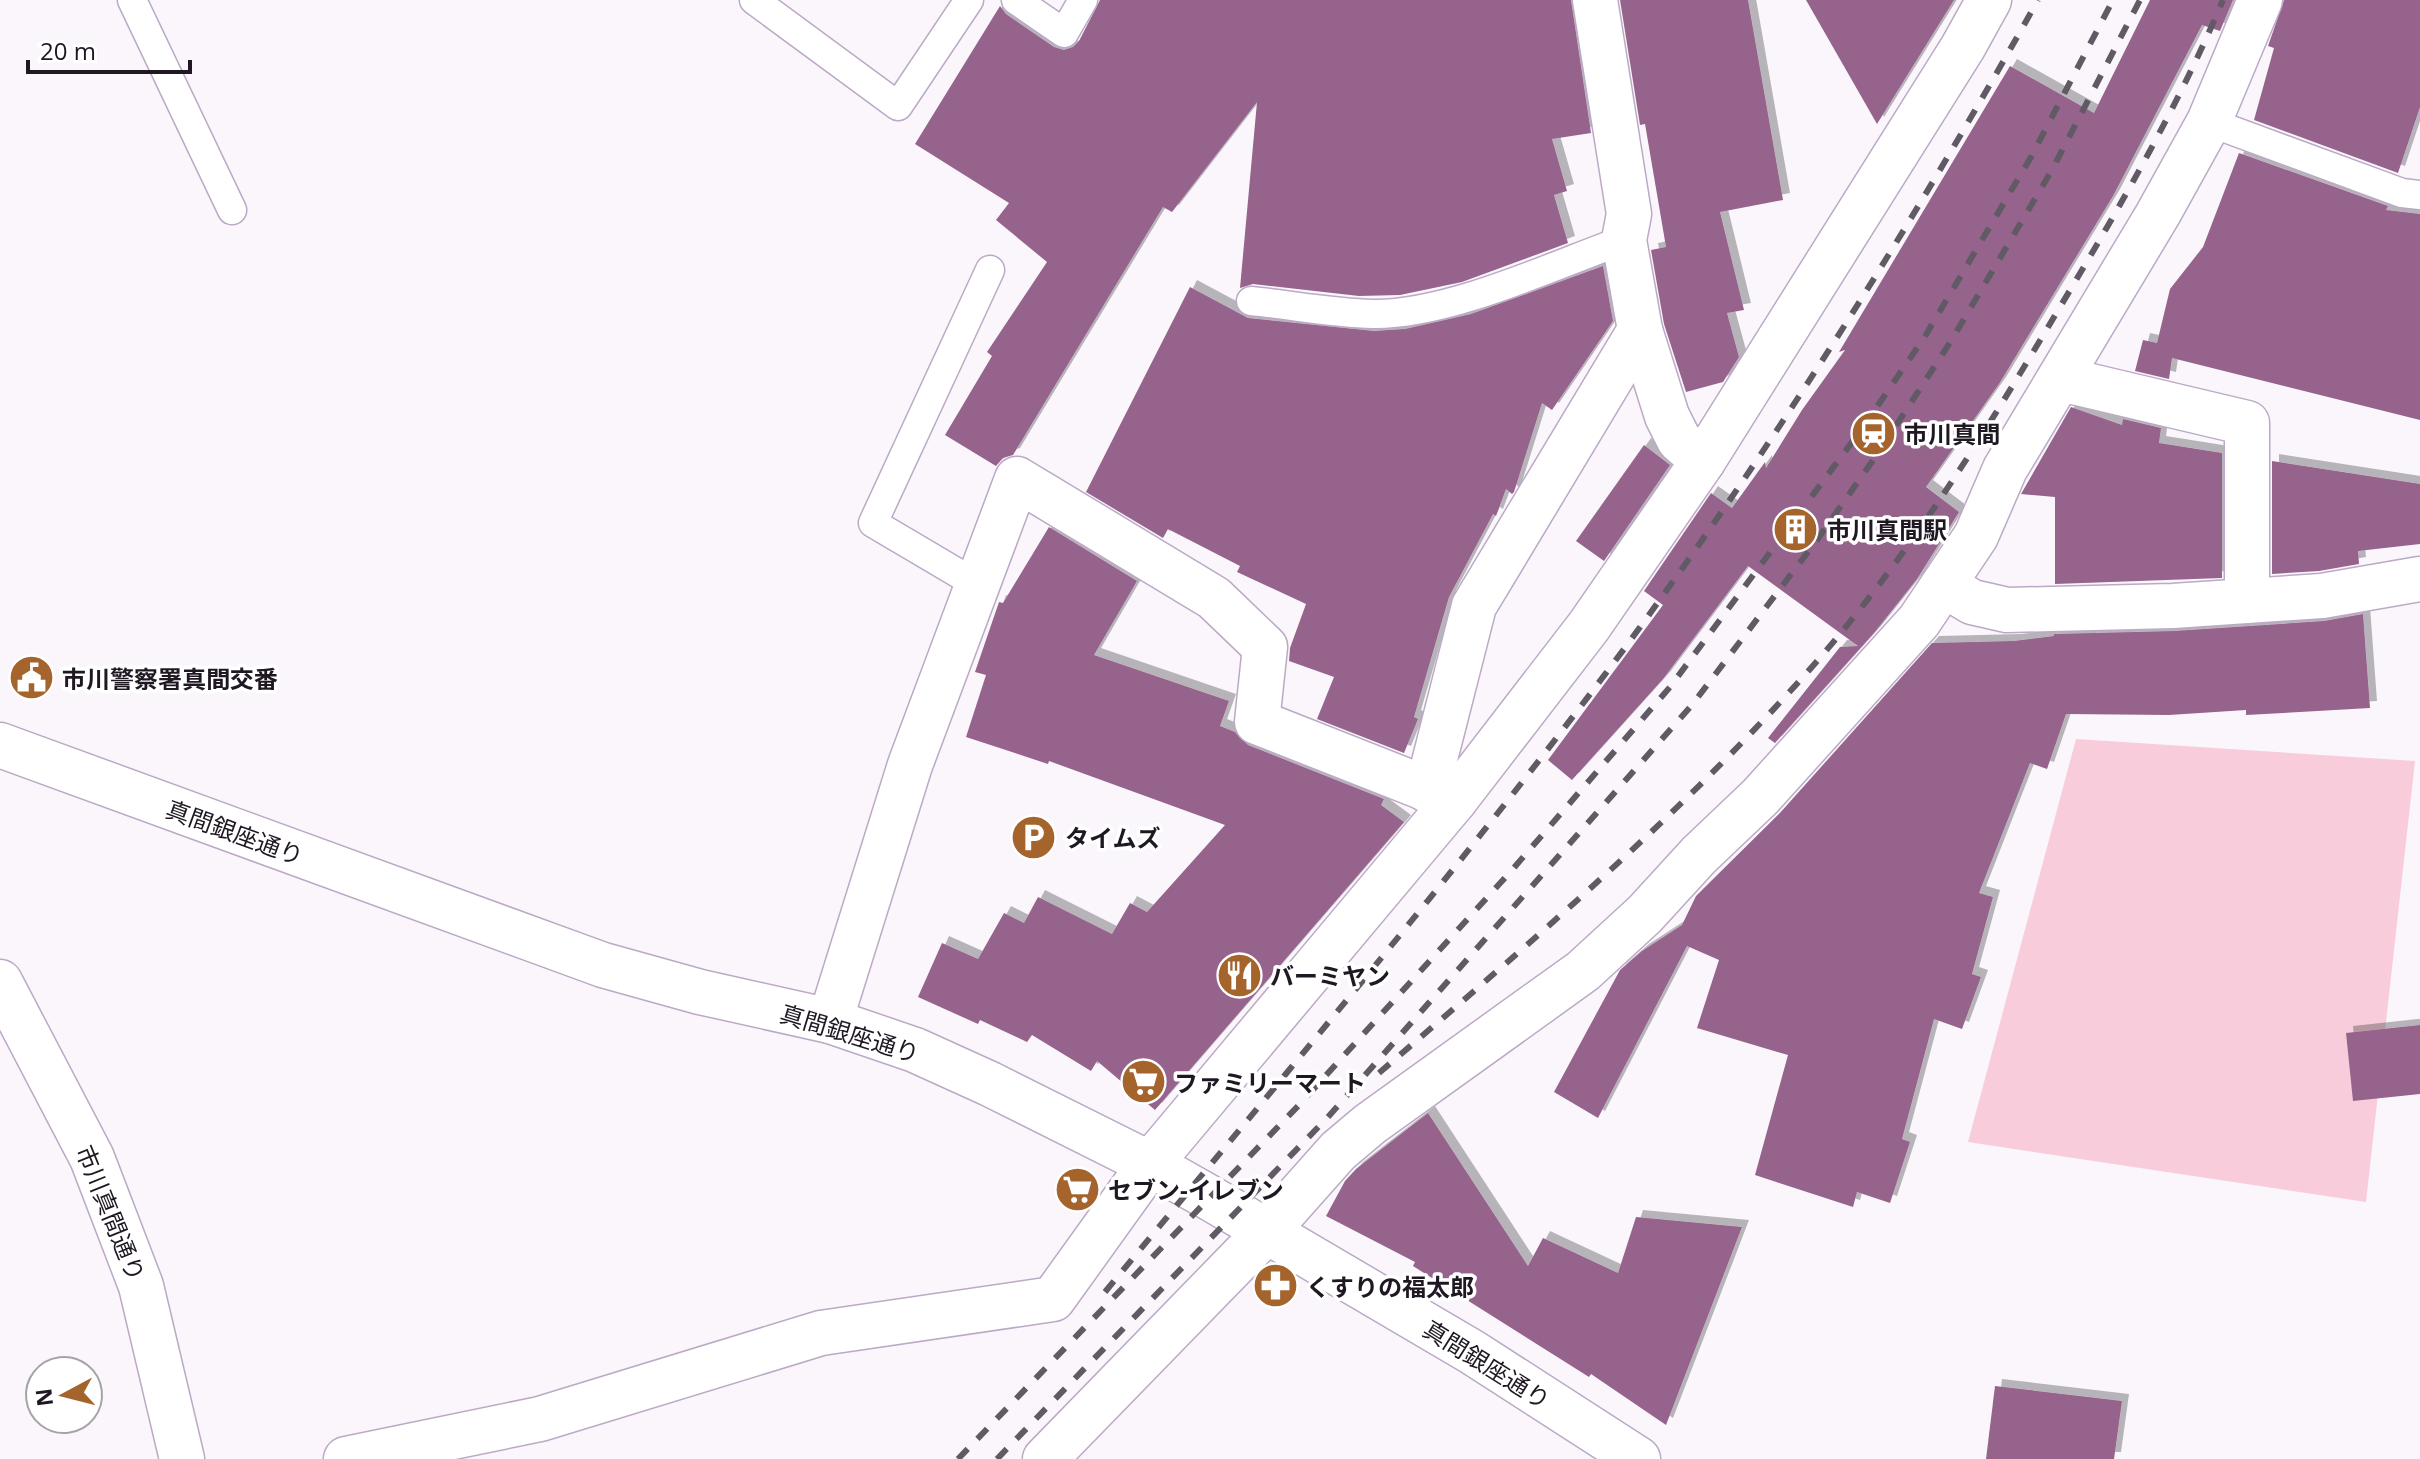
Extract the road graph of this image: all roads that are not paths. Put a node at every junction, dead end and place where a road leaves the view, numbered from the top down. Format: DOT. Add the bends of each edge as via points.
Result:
graph roads {
  1 [pos="132,0"];
  2 [pos="754,0"];
  3 [pos="969,0"];
  4 [pos="1016,0"];
  5 [pos="1083,0"];
  6 [pos="1595,0"];
  7 [pos="1989,0"];
  8 [pos="2260,0"];
  9 [pos="2209,122"];
  10 [pos="2420,195"];
  11 [pos="232,210"];
  12 [pos="1624,240"];
  13 [pos="990,270"];
  14 [pos="1251,301"];
  15 [pos="1640,330"];
  16 [pos="2061,379"];
  17 [pos="1703,461"];
  18 [pos="2420,579"];
  19 [pos="978,585"];
  20 [pos="1944,585"];
  21 [pos="2247,601"];
  22 [pos="0,745"];
  23 [pos="1441,795"];
  24 [pos="0,982"];
  25 [pos="830,1021"];
  26 [pos="1150,1164"];
  27 [pos="1266,1232"];
  28 [pos="182,1459"];
  29 [pos="346,1459"];
  30 [pos="1045,1459"];
  31 [pos="1638,1459"];
  1 -- 11 [label="lane"];
  2 -- 3 [label="lane" via="898,106"];
  4 -- 5 [label="lane" via="1064,33"];
  6 -- 12 [label="street" via="1629,214"];
  7 -- 17 [label="street"];
  8 -- 9 [label="street"];
  9 -- 10 [label="lane"];
  9 -- 16 [label="street"];
  12 -- 14 [label="lane" via="1456,301 1417,308 1374,314"];
  12 -- 15 [label="street"];
  13 -- 19 [label="lane" via="873,523"];
  15 -- 17 [label="street" via="1667,416 1679,440"];
  15 -- 23 [label="street" via="1474,606"];
  16 -- 20 [label="street" via="2005,469 1976,536"];
  16 -- 21 [label="street" via="2247,423"];
  17 -- 23 [label="street" via="1589,626"];
  18 -- 21 [label="street" via="2322,596"];
  19 -- 23 [label="street" via="1017,479 1214,598 1265,647 1257,722"];
  19 -- 25 [label="street" via="910,765"];
  20 -- 21 [label="street" via="1972,602 2007,610"];
  20 -- 27 [label="street" via="1919,621 1760,797 1645,914 1583,971 1370,1124 1338,1151"];
  22 -- 25 [label="street, 真間銀座通り" via="603,965"];
  23 -- 26 [label="street"];
  24 -- 28 [label="street, 市川真間通り" via="92,1158 141,1286"];
  25 -- 26 [label="street, 真間銀座通り" via="915,1050"];
  26 -- 27 [label="street, 真間銀座通り"];
  26 -- 29 [label="street" via="1053,1299 821,1333 540,1419"];
  27 -- 30 [label="street"];
  27 -- 31 [label="street, 真間銀座通り" via="1472,1352"];
}
